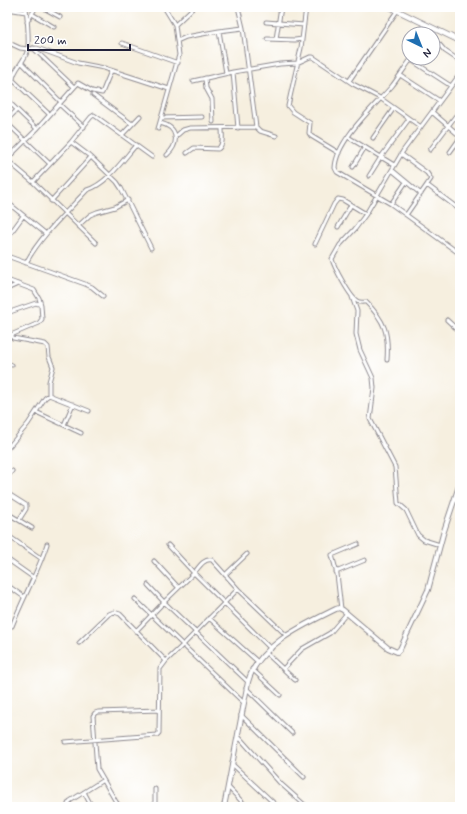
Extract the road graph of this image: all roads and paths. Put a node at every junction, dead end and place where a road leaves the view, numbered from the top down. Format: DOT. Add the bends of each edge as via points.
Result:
graph roads {
  1 [pos="26,7"];
  2 [pos="36,7"];
  3 [pos="42,7"];
  4 [pos="164,7"];
  5 [pos="194,7"];
  6 [pos="243,7"];
  7 [pos="280,7"];
  8 [pos="390,7"];
  9 [pos="238,8"];
  10 [pos="306,8"];
  11 [pos="7,9"];
  12 [pos="397,11"];
  13 [pos="26,12"];
  14 [pos="32,14"];
  15 [pos="60,17"];
  16 [pos="27,22"];
  17 [pos="266,22"];
  18 [pos="278,23"];
  19 [pos="304,25"];
  20 [pos="175,26"];
  21 [pos="427,26"];
  22 [pos="54,27"];
  23 [pos="243,28"];
  24 [pos="219,31"];
  25 [pos="441,32"];
  26 [pos="302,38"];
  27 [pos="267,39"];
  28 [pos="276,39"];
  29 [pos="178,41"];
  30 [pos="460,41"];
  31 [pos="7,42"];
  32 [pos="122,44"];
  33 [pos="441,46"];
  34 [pos="33,48"];
  35 [pos="28,49"];
  36 [pos="460,61"];
  37 [pos="22,63"];
  38 [pos="178,63"];
  39 [pos="297,63"];
  40 [pos="406,66"];
  41 [pos="422,66"];
  42 [pos="249,70"];
  43 [pos="111,71"];
  44 [pos="233,72"];
  45 [pos="226,73"];
  46 [pos="460,74"];
  47 [pos="400,75"];
  48 [pos="205,78"];
  49 [pos="193,81"];
  50 [pos="349,81"];
  51 [pos="452,86"];
  52 [pos="74,87"];
  53 [pos="169,89"];
  54 [pos="93,95"];
  55 [pos="380,98"];
  56 [pos="8,101"];
  57 [pos="440,101"];
  58 [pos="60,102"];
  59 [pos="394,108"];
  60 [pos="17,110"];
  61 [pos="460,110"];
  62 [pos="432,112"];
  63 [pos="49,114"];
  64 [pos="140,116"];
  65 [pos="202,117"];
  66 [pos="161,118"];
  67 [pos="409,119"];
  68 [pos="7,120"];
  69 [pos="213,122"];
  70 [pos="7,123"];
  71 [pos="160,123"];
  72 [pos="132,124"];
  73 [pos="447,126"];
  74 [pos="84,127"];
  75 [pos="256,127"];
  76 [pos="421,127"];
  77 [pos="222,128"];
  78 [pos="238,128"];
  79 [pos="37,129"];
  80 [pos="158,129"];
  81 [pos="122,135"];
  82 [pos="276,136"];
  83 [pos="175,137"];
  84 [pos="348,137"];
  85 [pos="460,137"];
  86 [pos="373,138"];
  87 [pos="25,141"];
  88 [pos="71,142"];
  89 [pos="136,145"];
  90 [pos="365,147"];
  91 [pos="7,150"];
  92 [pos="430,150"];
  93 [pos="450,152"];
  94 [pos="187,153"];
  95 [pos="339,153"];
  96 [pos="11,154"];
  97 [pos="401,154"];
  98 [pos="167,155"];
  99 [pos="152,156"];
  100 [pos="381,157"];
  101 [pos="91,158"];
  102 [pos="7,160"];
  103 [pos="50,164"];
  104 [pos="394,165"];
  105 [pos="353,167"];
  106 [pos="392,170"];
  107 [pos="110,175"];
  108 [pos="369,176"];
  109 [pos="33,182"];
  110 [pos="406,182"];
  111 [pos="427,186"];
  112 [pos="421,194"];
  113 [pos="377,196"];
  114 [pos="51,200"];
  115 [pos="128,200"];
  116 [pos="7,202"];
  117 [pos="391,204"];
  118 [pos="351,205"];
  119 [pos="460,210"];
  120 [pos="65,214"];
  121 [pos="366,214"];
  122 [pos="406,215"];
  123 [pos="23,216"];
  124 [pos="78,226"];
  125 [pos="338,228"];
  126 [pos="46,234"];
  127 [pos="7,238"];
  128 [pos="96,243"];
  129 [pos="315,244"];
  130 [pos="151,248"];
  131 [pos="460,254"];
  132 [pos="7,256"];
  133 [pos="26,263"];
  134 [pos="7,280"];
  135 [pos="18,284"];
  136 [pos="7,289"];
  137 [pos="351,295"];
  138 [pos="103,296"];
  139 [pos="41,306"];
  140 [pos="7,313"];
  141 [pos="447,320"];
  142 [pos="460,332"];
  143 [pos="387,360"];
  144 [pos="7,363"];
  145 [pos="12,366"];
  146 [pos="49,395"];
  147 [pos="73,404"];
  148 [pos="88,411"];
  149 [pos="36,412"];
  150 [pos="64,425"];
  151 [pos="81,433"];
  152 [pos="7,449"];
  153 [pos="12,471"];
  154 [pos="7,477"];
  155 [pos="460,483"];
  156 [pos="7,493"];
  157 [pos="7,512"];
  158 [pos="19,520"];
  159 [pos="32,528"];
  160 [pos="7,535"];
  161 [pos="47,544"];
  162 [pos="358,544"];
  163 [pos="168,545"];
  164 [pos="440,545"];
  165 [pos="247,554"];
  166 [pos="7,559"];
  167 [pos="42,559"];
  168 [pos="365,560"];
  169 [pos="154,561"];
  170 [pos="336,572"];
  171 [pos="194,573"];
  172 [pos="225,575"];
  173 [pos="34,578"];
  174 [pos="148,585"];
  175 [pos="7,586"];
  176 [pos="178,587"];
  177 [pos="238,589"];
  178 [pos="24,597"];
  179 [pos="135,599"];
  180 [pos="164,602"];
  181 [pos="224,603"];
  182 [pos="341,609"];
  183 [pos="347,613"];
  184 [pos="151,615"];
  185 [pos="210,618"];
  186 [pos="12,626"];
  187 [pos="136,631"];
  188 [pos="196,632"];
  189 [pos="286,635"];
  190 [pos="79,643"];
  191 [pos="183,645"];
  192 [pos="271,648"];
  193 [pos="266,653"];
  194 [pos="166,661"];
  195 [pos="258,662"];
  196 [pos="252,669"];
  197 [pos="283,669"];
  198 [pos="295,680"];
  199 [pos="248,682"];
  200 [pos="246,688"];
  201 [pos="280,695"];
  202 [pos="244,703"];
  203 [pos="159,710"];
  204 [pos="241,715"];
  205 [pos="292,733"];
  206 [pos="238,736"];
  207 [pos="96,740"];
  208 [pos="65,742"];
  209 [pos="232,764"];
  210 [pos="304,778"];
  211 [pos="103,780"];
  212 [pos="228,787"];
  213 [pos="155,789"];
  214 [pos="84,792"];
  215 [pos="118,805"];
  216 [pos="70,807"];
  217 [pos="92,807"];
  218 [pos="111,807"];
  219 [pos="154,807"];
  220 [pos="224,807"];
  221 [pos="247,807"];
  222 [pos="278,807"];
  223 [pos="307,807"];
  1 -- 13 [label="street"];
  2 -- 14 [label="street"];
  3 -- 15 [label="street"];
  4 -- 20 [label="street"];
  5 -- 20 [label="street"];
  6 -- 9 [label="street"];
  7 -- 10 [label="street"];
  7 -- 18 [label="street"];
  8 -- 12 [label="main road"];
  9 -- 23 [label="street"];
  10 -- 19 [label="street"];
  11 -- 13 [label="street"];
  12 -- 21 [label="main road"];
  12 -- 50 [label="street"];
  13 -- 16 [label="street"];
  14 -- 16 [label="street"];
  14 -- 22 [label="street"];
  16 -- 35 [label="street"];
  17 -- 18 [label="street"];
  18 -- 19 [label="street"];
  18 -- 28 [label="street"];
  19 -- 26 [label="street"];
  20 -- 29 [label="street"];
  23 -- 24 [label="street"];
  23 -- 42 [label="street"];
  24 -- 29 [label="street"];
  24 -- 45 [label="street"];
  25 -- 30 [label="main road"];
  26 -- 28 [label="street"];
  26 -- 39 [label="street"];
  27 -- 28 [label="street"];
  29 -- 38 [label="street"];
  31 -- 35 [label="street"];
  32 -- 38 [label="street"];
  33 -- 36 [label="street"];
  34 -- 35 [label="street"];
  34 -- 43 [label="street"];
  34 -- 52 [label="street"];
  35 -- 37 [label="street"];
  37 -- 58 [label="street"];
  37 -- 63 [label="street" via="13,75 14,82"];
  38 -- 53 [label="street"];
  39 -- 42 [label="street"];
  39 -- 50 [label="street" via="313,57"];
  39 -- 95 [label="street" via="288,106 310,123 311,136"];
  40 -- 47 [label="street"];
  41 -- 51 [label="street"];
  42 -- 44 [label="street"];
  42 -- 75 [label="street"];
  43 -- 52 [label="street" via="102,92 92,92 78,83"];
  43 -- 53 [label="street"];
  44 -- 45 [label="street"];
  44 -- 78 [label="street"];
  45 -- 48 [label="street"];
  46 -- 51 [label="street"];
  47 -- 55 [label="street"];
  47 -- 57 [label="street"];
  48 -- 49 [label="street"];
  48 -- 69 [label="street" via="206,88 212,99"];
  50 -- 55 [label="street"];
  51 -- 57 [label="street"];
  52 -- 58 [label="street"];
  53 -- 66 [label="street"];
  54 -- 72 [label="street"];
  55 -- 59 [label="street"];
  55 -- 84 [label="street"];
  56 -- 60 [label="street"];
  57 -- 62 [label="street"];
  58 -- 63 [label="street"];
  58 -- 74 [label="street"];
  59 -- 67 [label="street"];
  59 -- 86 [label="street"];
  60 -- 68 [label="street"];
  60 -- 79 [label="street"];
  61 -- 73 [label="street"];
  62 -- 73 [label="street"];
  62 -- 76 [label="street"];
  63 -- 79 [label="street"];
  64 -- 72 [label="street"];
  65 -- 66 [label="street"];
  66 -- 71 [label="street"];
  67 -- 76 [label="street"];
  67 -- 100 [label="street"];
  70 -- 87 [label="street"];
  71 -- 80 [label="street"];
  71 -- 83 [label="street" via="169,126"];
  72 -- 81 [label="street"];
  73 -- 85 [label="street"];
  73 -- 92 [label="street"];
  74 -- 81 [label="street" via="94,115"];
  74 -- 88 [label="street"];
  75 -- 78 [label="street"];
  75 -- 82 [label="street" via="260,131"];
  76 -- 97 [label="street"];
  77 -- 78 [label="street"];
  77 -- 83 [label="street" via="190,128"];
  77 -- 94 [label="street" via="220,148 194,148"];
  79 -- 87 [label="street"];
  81 -- 89 [label="street"];
  83 -- 98 [label="street" via="176,143"];
  84 -- 90 [label="street"];
  84 -- 95 [label="street"];
  85 -- 93 [label="street"];
  87 -- 96 [label="street"];
  87 -- 103 [label="street"];
  88 -- 101 [label="street"];
  88 -- 103 [label="street"];
  89 -- 99 [label="street"];
  89 -- 107 [label="street"];
  90 -- 100 [label="street"];
  90 -- 105 [label="street"];
  91 -- 96 [label="street"];
  95 -- 113 [label="street" via="335,166 337,172"];
  96 -- 102 [label="street"];
  97 -- 104 [label="street"];
  97 -- 111 [label="street" via="430,175 431,179"];
  100 -- 104 [label="street"];
  100 -- 108 [label="street"];
  101 -- 107 [label="street"];
  101 -- 114 [label="street"];
  102 -- 109 [label="street"];
  103 -- 109 [label="street"];
  104 -- 106 [label="street"];
  106 -- 110 [label="street"];
  106 -- 113 [label="street"];
  107 -- 115 [label="street"];
  107 -- 120 [label="street" via="87,190"];
  109 -- 114 [label="street"];
  110 -- 112 [label="street"];
  110 -- 117 [label="street"];
  111 -- 112 [label="street"];
  111 -- 119 [label="street"];
  112 -- 122 [label="street"];
  113 -- 117 [label="street"];
  113 -- 121 [label="street"];
  114 -- 120 [label="street"];
  115 -- 124 [label="street" via="116,207 90,215"];
  115 -- 130 [label="street"];
  116 -- 123 [label="street"];
  117 -- 122 [label="street"];
  118 -- 121 [label="street"];
  118 -- 125 [label="street"];
  118 -- 129 [label="street" via="340,199 335,202"];
  120 -- 124 [label="street"];
  120 -- 126 [label="street"];
  121 -- 137 [label="street" via="332,259"];
  122 -- 131 [label="street"];
  123 -- 126 [label="street"];
  123 -- 127 [label="street"];
  124 -- 128 [label="street"];
  126 -- 133 [label="street"];
  132 -- 133 [label="street"];
  133 -- 138 [label="street" via="85,284"];
  134 -- 135 [label="street"];
  135 -- 136 [label="street"];
  135 -- 139 [label="street" via="34,290"];
  137 -- 143 [label="street" via="357,301 366,302 378,314 388,345"];
  137 -- 164 [label="street" via="357,311 356,334 360,350 373,378 370,419 395,466 398,503 406,510 418,535 424,540"];
  139 -- 140 [label="street" via="36,303"];
  139 -- 146 [label="street" via="42,319 39,323 11,335 13,338 45,344 48,347 53,367 48,382"];
  141 -- 142 [label="street"];
  144 -- 145 [label="street"];
  146 -- 147 [label="street"];
  146 -- 149 [label="street"];
  147 -- 148 [label="street"];
  147 -- 150 [label="street"];
  149 -- 150 [label="street"];
  149 -- 152 [label="street"];
  150 -- 151 [label="street"];
  153 -- 154 [label="street"];
  155 -- 164 [label="street"];
  156 -- 158 [label="street" via="26,505"];
  157 -- 158 [label="street"];
  158 -- 159 [label="street"];
  160 -- 167 [label="street"];
  161 -- 167 [label="street"];
  162 -- 170 [label="street" via="332,555"];
  163 -- 171 [label="street"];
  164 -- 183 [label="street" via="428,590 397,652 388,648"];
  165 -- 172 [label="street"];
  166 -- 173 [label="street"];
  167 -- 173 [label="street"];
  168 -- 170 [label="street"];
  169 -- 176 [label="street"];
  170 -- 182 [label="street"];
  171 -- 172 [label="street" via="208,559 212,560"];
  171 -- 176 [label="street"];
  171 -- 181 [label="street"];
  172 -- 177 [label="street"];
  173 -- 178 [label="street"];
  174 -- 180 [label="street"];
  175 -- 178 [label="street"];
  176 -- 180 [label="street"];
  177 -- 181 [label="street"];
  177 -- 189 [label="street"];
  178 -- 186 [label="street"];
  179 -- 184 [label="street"];
  180 -- 184 [label="street"];
  180 -- 188 [label="street"];
  181 -- 185 [label="street"];
  181 -- 192 [label="street"];
  182 -- 183 [label="street"];
  182 -- 189 [label="street" via="336,609"];
  183 -- 197 [label="street" via="330,633 302,649"];
  184 -- 187 [label="street"];
  184 -- 191 [label="street"];
  185 -- 188 [label="street"];
  185 -- 195 [label="street"];
  187 -- 190 [label="street" via="120,614 114,612"];
  187 -- 194 [label="street"];
  188 -- 191 [label="street"];
  188 -- 199 [label="street"];
  189 -- 192 [label="street"];
  191 -- 194 [label="street"];
  191 -- 202 [label="street"];
  192 -- 193 [label="street"];
  193 -- 195 [label="street"];
  193 -- 197 [label="street"];
  194 -- 203 [label="street" via="160,669"];
  195 -- 196 [label="street"];
  196 -- 199 [label="street"];
  196 -- 201 [label="street"];
  197 -- 198 [label="street"];
  199 -- 200 [label="street"];
  200 -- 202 [label="street"];
  200 -- 205 [label="street"];
  202 -- 204 [label="street"];
  203 -- 207 [label="street" via="160,730 156,735"];
  203 -- 207 [label="street" via="95,713 93,720"];
  204 -- 206 [label="street"];
  204 -- 210 [label="street"];
  206 -- 209 [label="street"];
  206 -- 223 [label="street"];
  207 -- 208 [label="street"];
  207 -- 211 [label="street" via="97,769"];
  209 -- 212 [label="street"];
  209 -- 222 [label="street"];
  211 -- 214 [label="street"];
  211 -- 215 [label="street"];
  212 -- 220 [label="street"];
  212 -- 221 [label="street"];
  213 -- 219 [label="street"];
  214 -- 216 [label="street" via="70,801"];
  214 -- 217 [label="street"];
  215 -- 218 [label="street"];
}
